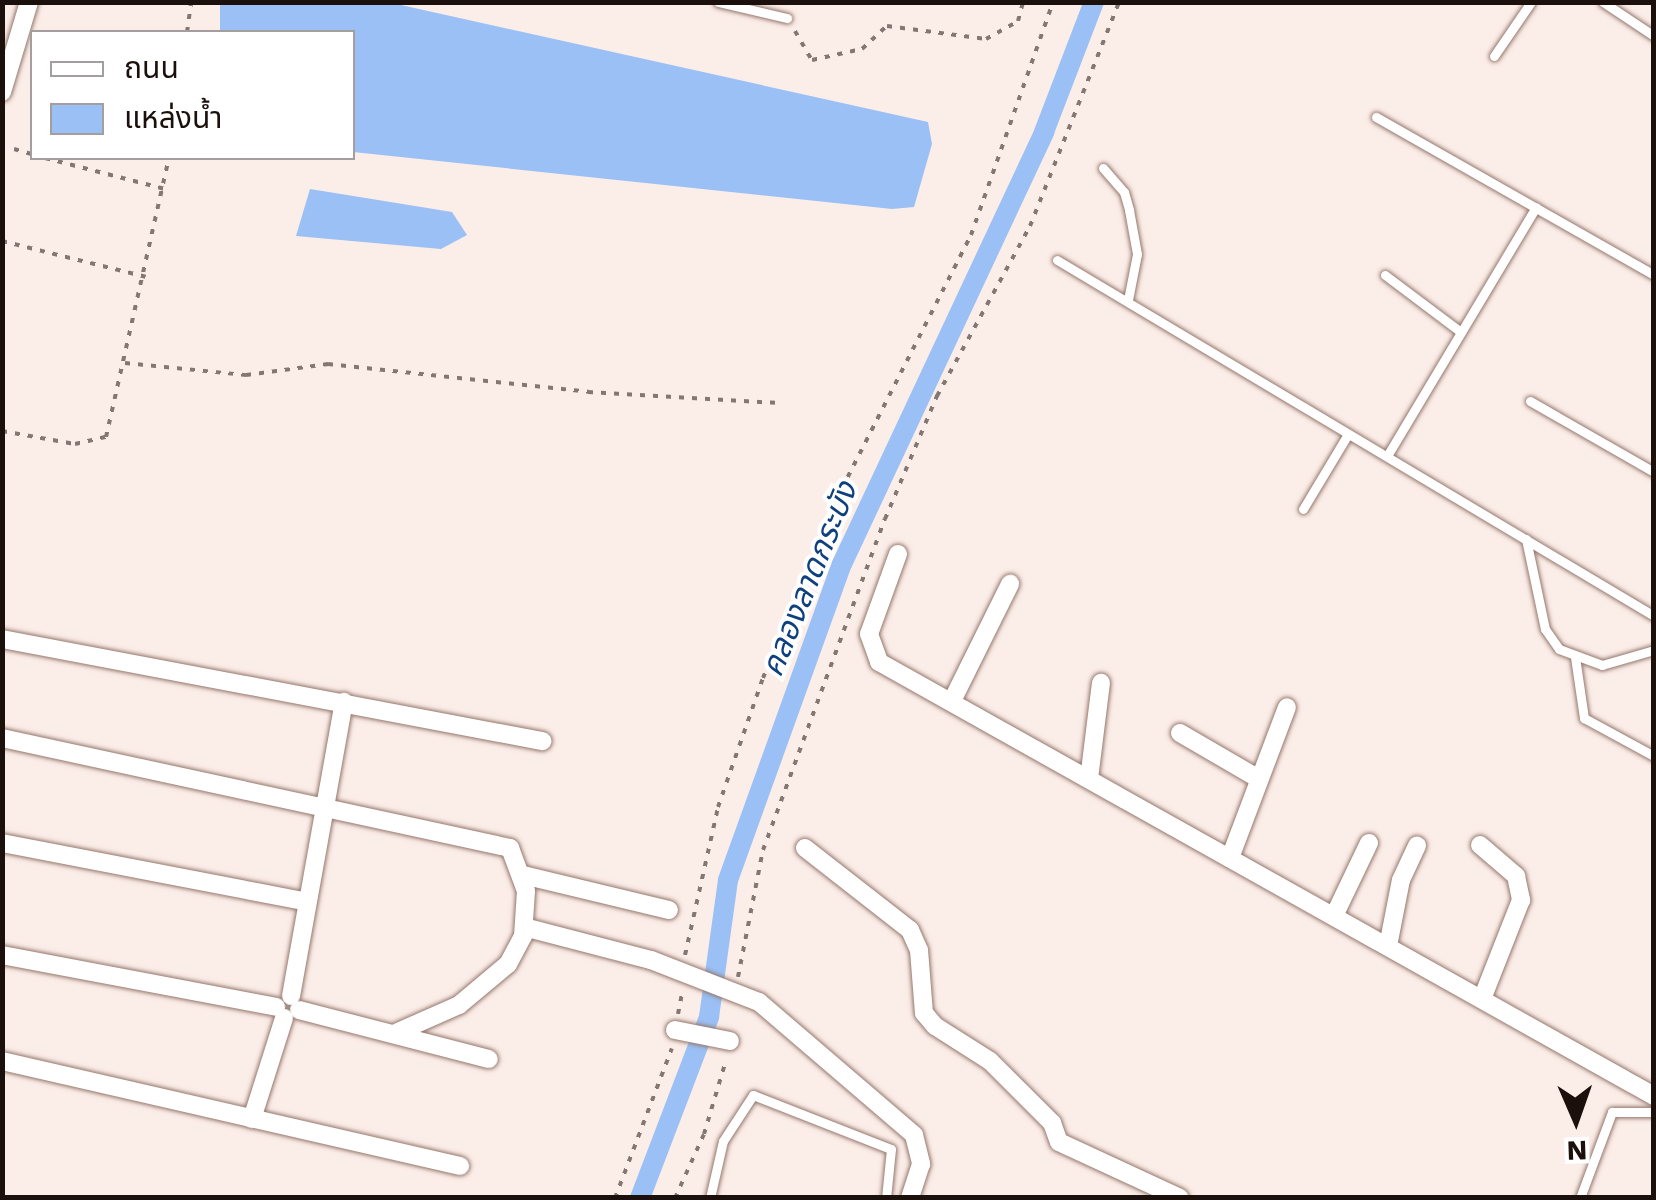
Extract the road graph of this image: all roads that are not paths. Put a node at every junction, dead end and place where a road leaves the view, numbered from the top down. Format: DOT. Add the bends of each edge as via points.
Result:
graph roads {
  1 [pos="29,2"];
  2 [pos="718,2"];
  3 [pos="1531,2"];
  4 [pos="1604,2"];
  5 [pos="787,18"];
  6 [pos="1654,36"];
  7 [pos="1494,56"];
  8 [pos="5,70"];
  9 [pos="2,92"];
  10 [pos="1376,117"];
  11 [pos="1102,168"];
  12 [pos="1536,207"];
  13 [pos="1056,260"];
  14 [pos="1386,275"];
  15 [pos="1654,275"];
  16 [pos="1128,300"];
  17 [pos="1461,332"];
  18 [pos="1530,401"];
  19 [pos="1348,434"];
  20 [pos="1386,456"];
  21 [pos="1654,472"];
  22 [pos="1303,508"];
  23 [pos="1526,538"];
  24 [pos="898,554"];
  25 [pos="1010,584"];
  26 [pos="1654,616"];
  27 [pos="2,639"];
  28 [pos="1654,650"];
  29 [pos="1575,657"];
  30 [pos="1101,683"];
  31 [pos="952,701"];
  32 [pos="344,702"];
  33 [pos="1288,706"];
  34 [pos="1180,732"];
  35 [pos="2,738"];
  36 [pos="542,741"];
  37 [pos="1654,756"];
  38 [pos="1089,778"];
  39 [pos="1259,779"];
  40 [pos="321,808"];
  41 [pos="2,843"];
  42 [pos="1369,843"];
  43 [pos="1480,845"];
  44 [pos="1417,846"];
  45 [pos="805,848"];
  46 [pos="1230,858"];
  47 [pos="524,875"];
  48 [pos="304,901"];
  49 [pos="669,910"];
  50 [pos="1334,916"];
  51 [pos="524,928"];
  52 [pos="1388,946"];
  53 [pos="2,955"];
  54 [pos="1482,1000"];
  55 [pos="288,1008"];
  56 [pos="678,1030"];
  57 [pos="398,1032"];
  58 [pos="726,1041"];
  59 [pos="489,1059"];
  60 [pos="2,1061"];
  61 [pos="1654,1096"];
  62 [pos="1654,1112"];
  63 [pos="252,1119"];
  64 [pos="460,1166"];
  65 [pos="710,1198"];
  66 [pos="886,1198"];
  67 [pos="910,1198"];
  68 [pos="1180,1198"];
  69 [pos="1580,1198"];
  1 -- 8 [label="street"];
  2 -- 5 [label="lane"];
  3 -- 7 [label="lane"];
  4 -- 6 [label="lane"];
  8 -- 9 [label="street"];
  10 -- 12 [label="lane"];
  11 -- 16 [label="lane" via="1124,192 1129,210 1136,254"];
  12 -- 15 [label="lane"];
  12 -- 17 [label="lane"];
  13 -- 16 [label="lane"];
  14 -- 17 [label="lane"];
  16 -- 19 [label="lane"];
  17 -- 20 [label="lane"];
  18 -- 21 [label="lane"];
  19 -- 20 [label="lane"];
  19 -- 22 [label="lane"];
  20 -- 23 [label="lane"];
  23 -- 26 [label="lane"];
  23 -- 29 [label="lane" via="1545,629"];
  24 -- 31 [label="street" via="869,634 872,652"];
  25 -- 31 [label="street"];
  27 -- 32 [label="street"];
  28 -- 29 [label="lane" via="1602,666"];
  29 -- 37 [label="lane" via="1584,718"];
  30 -- 38 [label="street"];
  31 -- 38 [label="street"];
  32 -- 36 [label="street"];
  32 -- 40 [label="street"];
  33 -- 39 [label="street"];
  34 -- 39 [label="street"];
  35 -- 40 [label="street"];
  38 -- 46 [label="street"];
  39 -- 46 [label="street"];
  40 -- 47 [label="street" via="490,839 515,852"];
  40 -- 48 [label="street"];
  41 -- 48 [label="street"];
  42 -- 50 [label="street"];
  43 -- 54 [label="street" via="1516,876 1521,900"];
  44 -- 52 [label="street" via="1401,880"];
  45 -- 68 [label="street" via="910,930 920,950 924,1013 935,1026 990,1061 1052,1123 1060,1142"];
  46 -- 50 [label="street"];
  47 -- 49 [label="street"];
  47 -- 51 [label="street"];
  48 -- 55 [label="street"];
  50 -- 52 [label="street"];
  51 -- 57 [label="street" via="494,980"];
  51 -- 67 [label="street" via="652,960 760,1002 914,1135 921,1164"];
  52 -- 54 [label="street"];
  53 -- 55 [label="street"];
  54 -- 61 [label="street"];
  55 -- 57 [label="street"];
  55 -- 63 [label="street"];
  56 -- 58 [label="street"];
  57 -- 59 [label="street"];
  60 -- 63 [label="street"];
  62 -- 69 [label="lane" via="1612,1112"];
  63 -- 64 [label="street"];
  65 -- 66 [label="lane" via="723,1141 753,1094 892,1149"];
}
